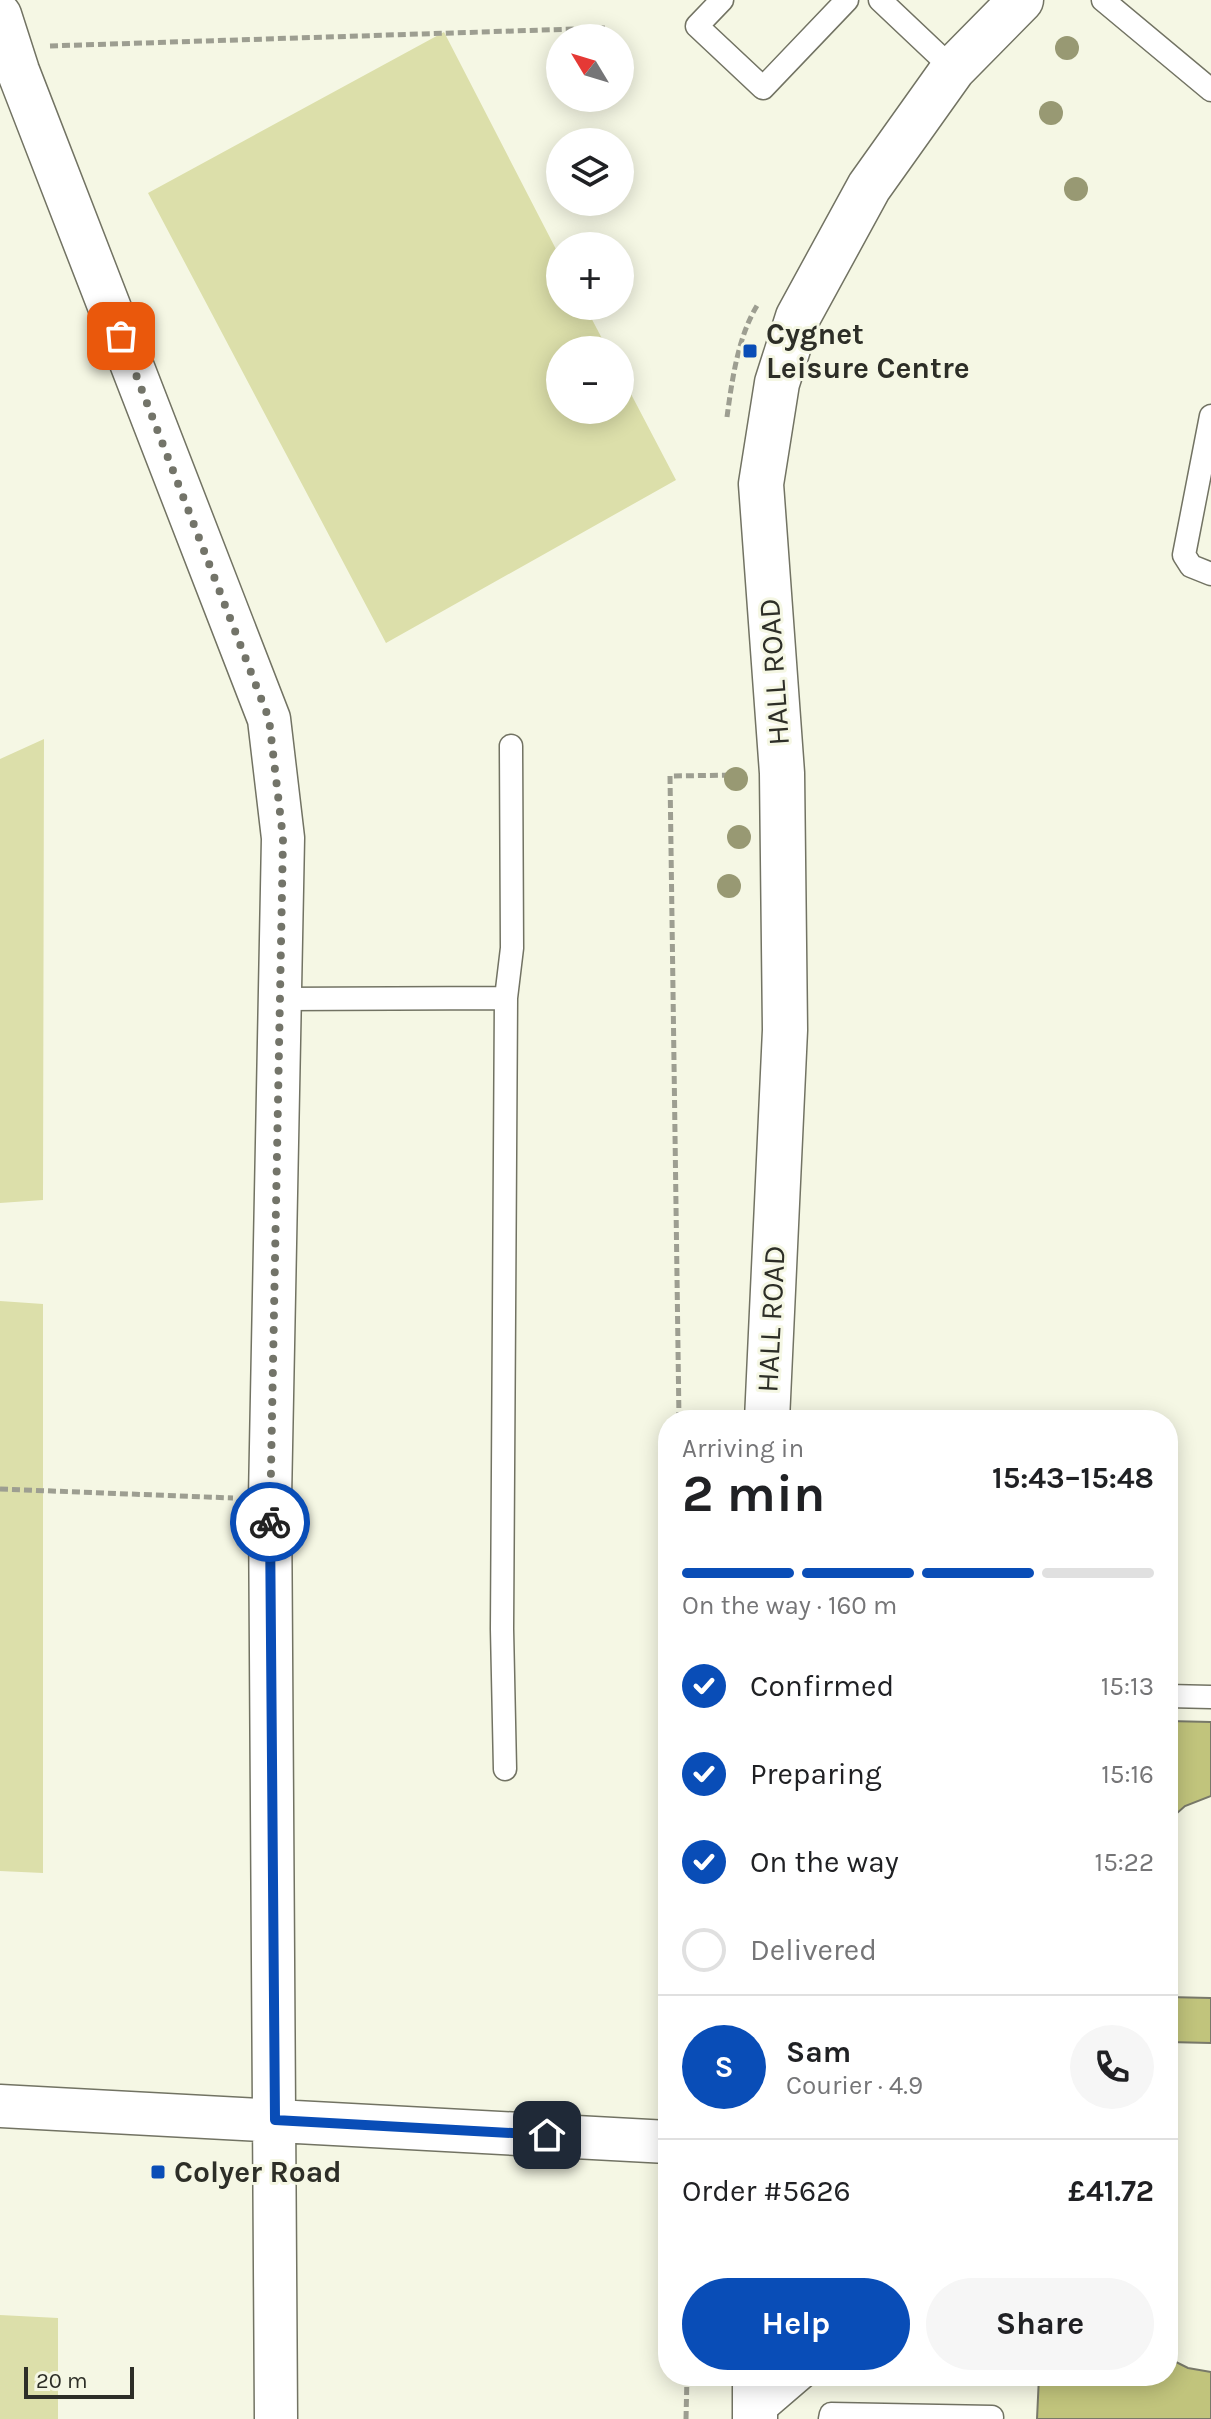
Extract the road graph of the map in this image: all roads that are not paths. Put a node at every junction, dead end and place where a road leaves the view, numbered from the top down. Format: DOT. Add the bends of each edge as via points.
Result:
graph roads {
  1 [pos="9,0"];
  2 [pos="722,0"];
  3 [pos="847,0"];
  4 [pos="880,0"];
  5 [pos="1021,0"];
  6 [pos="1103,0"];
  7 [pos="0,14"];
  8 [pos="953,69"];
  9 [pos="1211,90"];
  10 [pos="1211,416"];
  11 [pos="1211,574"];
  12 [pos="511,746"];
  13 [pos="506,998"];
  14 [pos="280,999"];
  15 [pos="767,1410"];
  16 [pos="1178,1696"];
  17 [pos="1211,1697"];
  18 [pos="505,1769"];
  19 [pos="0,2106"];
  20 [pos="275,2120"];
  21 [pos="658,2141"];
  22 [pos="755,2386"];
  23 [pos="793,2386"];
  24 [pos="992,2417"];
  25 [pos="276,2419"];
  26 [pos="755,2419"];
  27 [pos="830,2419"];
  1 -- 7 [label="lane"];
  2 -- 3 [label="lane" via="697,26 763,88"];
  4 -- 8 [label="lane"];
  5 -- 8 [label="street, HALL ROAD"];
  6 -- 9 [label="lane"];
  7 -- 14 [label="street" via="269,719 283,838"];
  8 -- 15 [label="street, HALL ROAD" via="869,187 798,317 777,383 761,484 782,773 785,1030"];
  10 -- 11 [label="lane" via="1184,555 1191,566"];
  12 -- 13 [label="lane" via="512,948"];
  13 -- 14 [label="lane"];
  13 -- 18 [label="lane"];
  14 -- 20 [label="street" via="270,1498"];
  16 -- 17 [label="lane"];
  19 -- 20 [label="street"];
  20 -- 21 [label="street"];
  20 -- 25 [label="street"];
  22 -- 26 [label="street"];
  23 -- 26 [label="lane"];
  24 -- 27 [label="lane" via="831,2414"];
}
